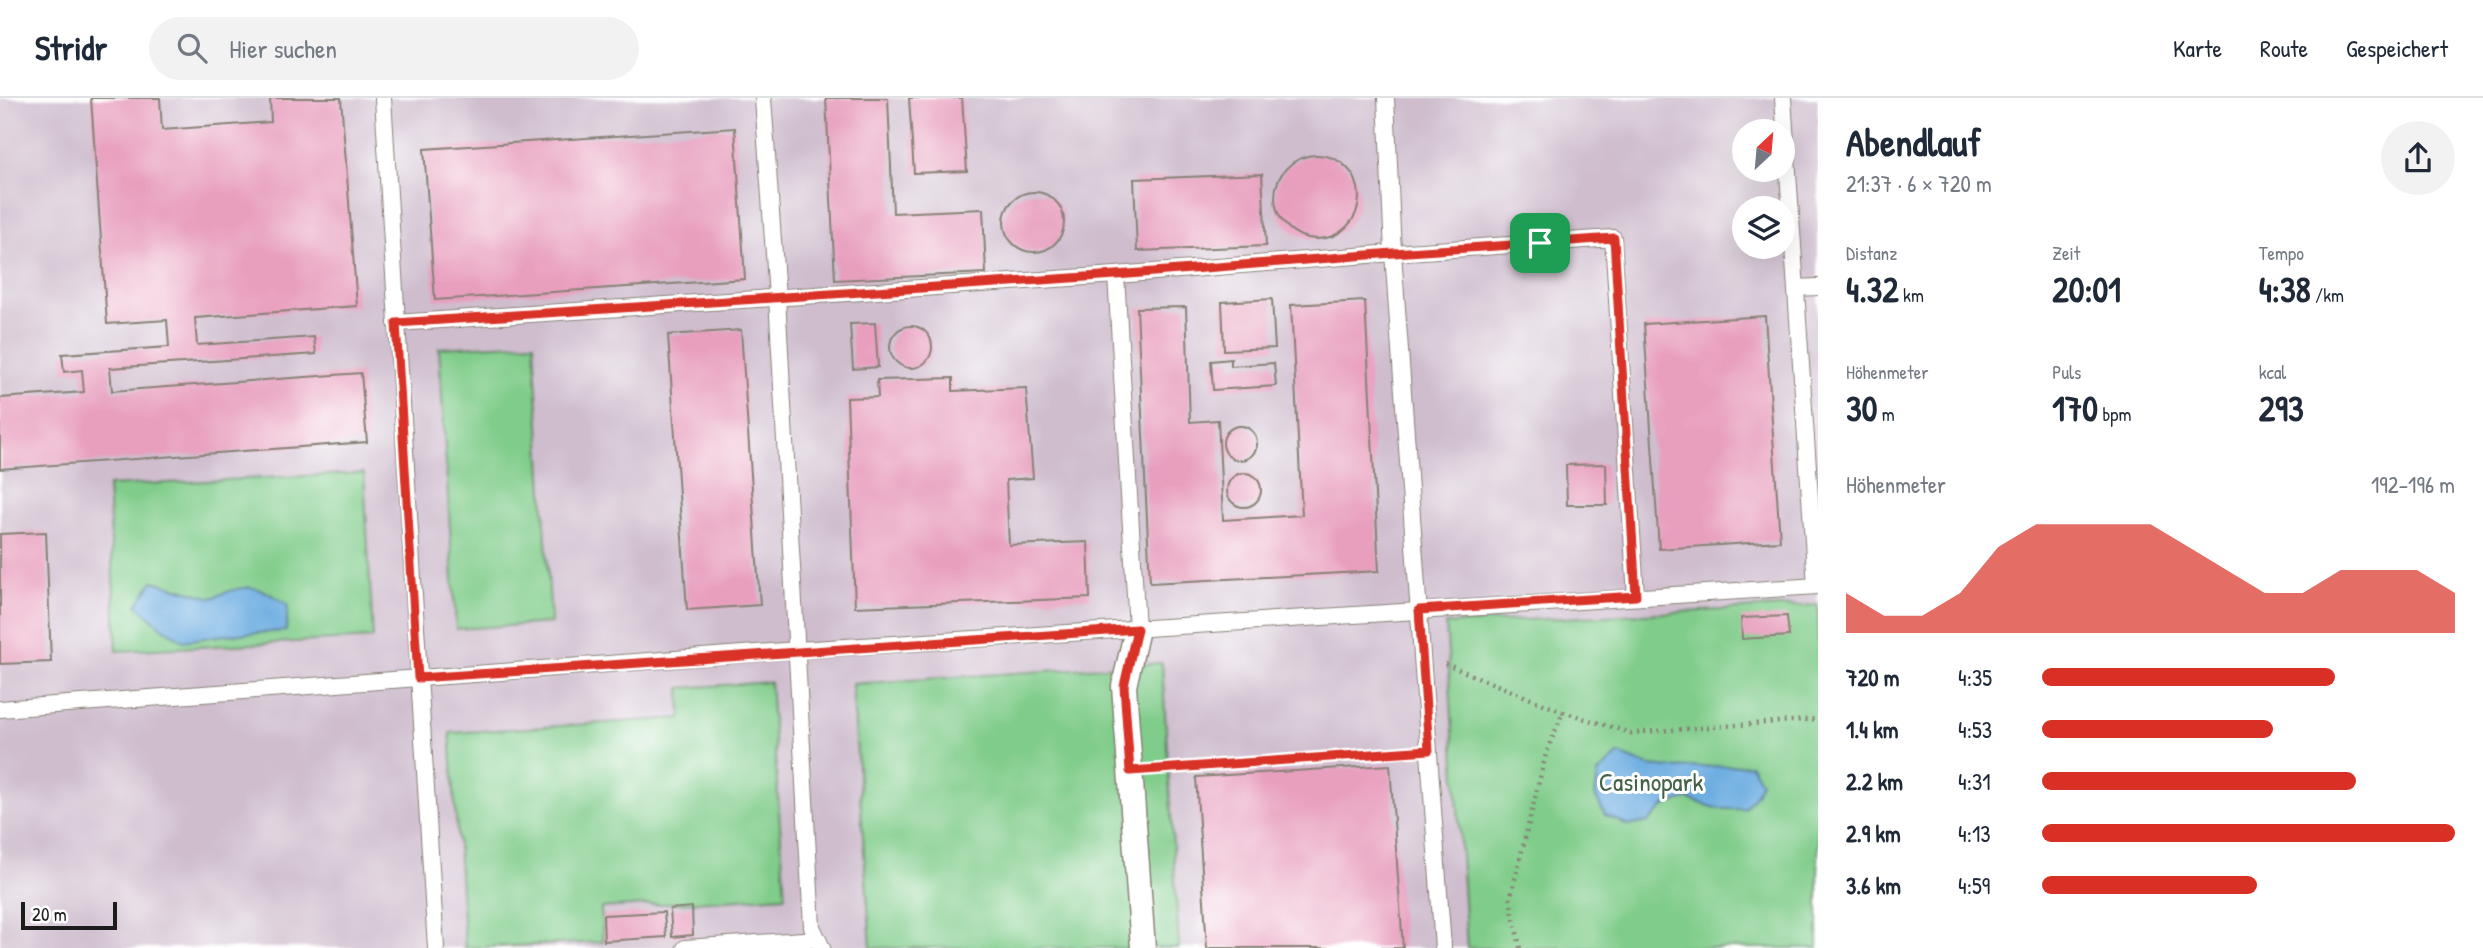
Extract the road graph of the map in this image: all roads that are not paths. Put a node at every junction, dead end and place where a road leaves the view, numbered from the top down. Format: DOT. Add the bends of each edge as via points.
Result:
graph roads {
  1 [pos="383,98"];
  2 [pos="764,98"];
  3 [pos="1386,98"];
  4 [pos="1783,98"];
  5 [pos="1393,253"];
  6 [pos="1116,275"];
  7 [pos="1818,287"];
  8 [pos="1796,288"];
  9 [pos="777,297"];
  10 [pos="396,323"];
  11 [pos="1817,586"];
  12 [pos="1636,596"];
  13 [pos="1419,610"];
  14 [pos="1137,629"];
  15 [pos="797,650"];
  16 [pos="418,678"];
  17 [pos="0,709"];
  18 [pos="820,944"];
  19 [pos="436,948"];
  20 [pos="685,948"];
  21 [pos="1143,948"];
  22 [pos="1443,948"];
  1 -- 10 [label="lane"];
  2 -- 9 [label="lane"];
  3 -- 5 [label="lane"];
  4 -- 8 [label="lane"];
  5 -- 6 [label="lane"];
  5 -- 12 [label="lane" via="1614,238"];
  5 -- 13 [label="lane"];
  6 -- 9 [label="lane"];
  6 -- 14 [label="lane"];
  7 -- 8 [label="lane"];
  8 -- 11 [label="lane"];
  9 -- 10 [label="lane"];
  9 -- 15 [label="lane"];
  10 -- 16 [label="lane"];
  11 -- 12 [label="lane"];
  12 -- 13 [label="lane"];
  13 -- 14 [label="lane"];
  13 -- 22 [label="lane"];
  14 -- 15 [label="lane"];
  14 -- 21 [label="street" via="1124,686"];
  15 -- 16 [label="lane"];
  15 -- 18 [label="lane" via="812,927"];
  16 -- 17 [label="lane"];
  16 -- 19 [label="lane"];
  18 -- 20 [label="lane"];
}
